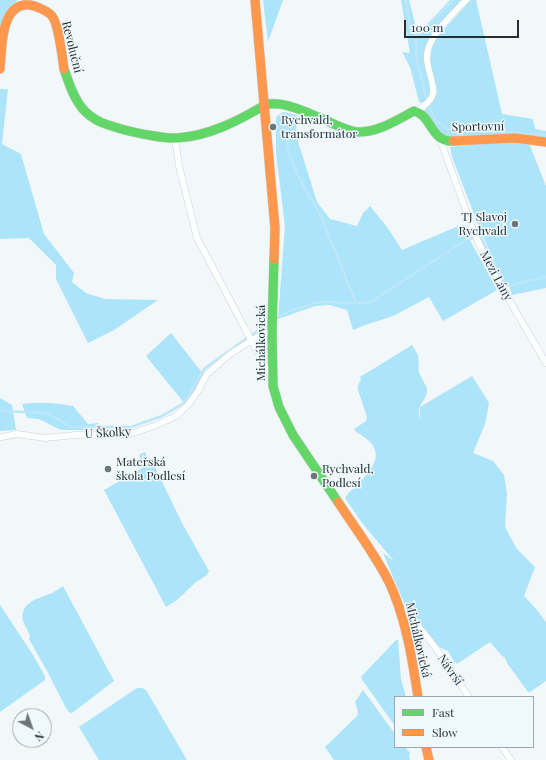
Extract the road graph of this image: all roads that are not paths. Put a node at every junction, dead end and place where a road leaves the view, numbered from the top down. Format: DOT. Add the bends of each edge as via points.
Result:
graph roads {
  1 [pos="256,0"];
  2 [pos="466,0"];
  3 [pos="0,68"];
  4 [pos="265,105"];
  5 [pos="420,109"];
  6 [pos="174,138"];
  7 [pos="440,139"];
  8 [pos="546,142"];
  9 [pos="272,331"];
  10 [pos="252,342"];
  11 [pos="546,362"];
  12 [pos="273,376"];
  13 [pos="2,437"];
  14 [pos="399,607"];
  15 [pos="418,696"];
  16 [pos="467,696"];
  17 [pos="426,748"];
  18 [pos="503,748"];
  19 [pos="429,760"];
  20 [pos="511,760"];
  1 -- 4 [label="street, Michálkovická"];
  2 -- 5 [label="street" via="435,35 430,45 427,64 434,90 429,101"];
  3 -- 6 [label="street, Revoluční" via="6,22 12,12 22,5 32,5 52,16 64,69 71,90 82,108 100,123"];
  4 -- 5 [label="street" via="272,103 297,109 358,132 376,130"];
  4 -- 6 [label="street, Revoluční" via="222,128"];
  4 -- 9 [label="street, Michálkovická" via="275,228"];
  5 -- 7 [label="street, Sportovní"];
  6 -- 10 [label="street" via="178,166 197,238"];
  7 -- 8 [label="street, Sportovní" via="520,139"];
  7 -- 11 [label="street, Mezi Lány" via="474,233 491,269"];
  9 -- 10 [label="street, U Školky"];
  9 -- 12 [label="street, Michálkovická"];
  10 -- 12 [label="street"];
  10 -- 13 [label="street, U Školky" via="230,354 207,374 198,391 176,416 154,426 130,434 76,434 45,438 17,434"];
  12 -- 14 [label="street, Michálkovická" via="279,407 288,427 384,572"];
  14 -- 15 [label="street, Michálkovická"];
  14 -- 16 [label="street, Návrší" via="430,640"];
  17 -- 19 [label="street"];
  18 -- 20 [label="street"];
}
